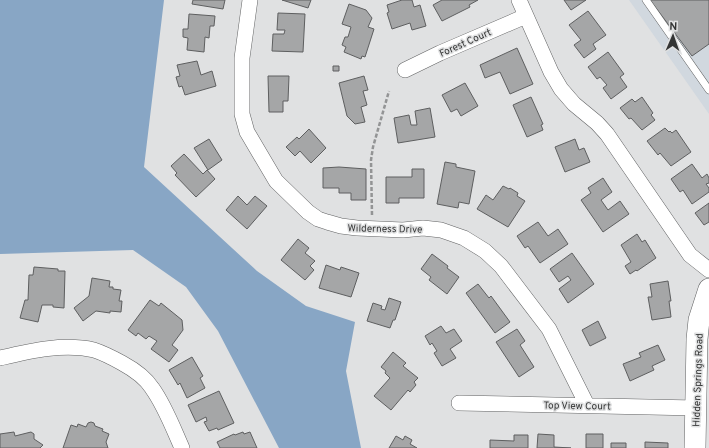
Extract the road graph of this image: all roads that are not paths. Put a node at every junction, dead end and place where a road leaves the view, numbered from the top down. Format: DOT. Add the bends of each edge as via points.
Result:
graph roads {
  1 [pos="250,0"];
  2 [pos="519,0"];
  3 [pos="646,0"];
  4 [pos="526,16"];
  5 [pos="405,70"];
  6 [pos="709,90"];
  7 [pos="709,270"];
  8 [pos="709,289"];
  9 [pos="0,358"];
  10 [pos="459,403"];
  11 [pos="587,405"];
  12 [pos="696,408"];
  13 [pos="182,448"];
  14 [pos="695,448"];
  1 -- 11 [label="street, Wilderness Drive" via="242,58 242,114 246,132 276,181 318,219 341,226 373,229 441,230 464,238 485,251 500,266 549,329"];
  2 -- 4 [label="street"];
  3 -- 6 [label="lane"];
  4 -- 5 [label="street, Forest Court"];
  4 -- 7 [label="street" via="561,89 607,134 690,255"];
  8 -- 12 [label="main road, Hidden Springs Road" via="699,320"];
  9 -- 13 [label="street" via="54,348 94,350 109,356 132,369 152,387"];
  10 -- 11 [label="street, Top View Court"];
  11 -- 12 [label="street, Top View Court"];
  12 -- 14 [label="main road, Hidden Springs Road"];
}
